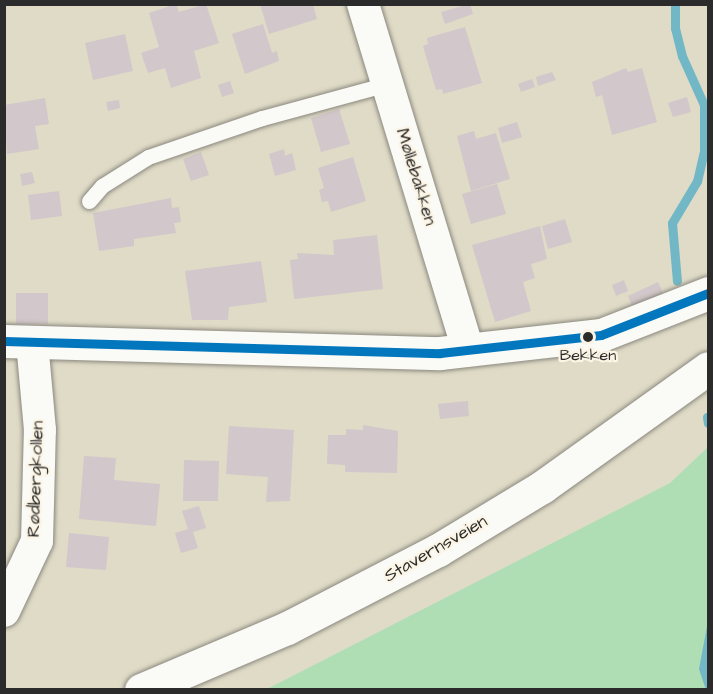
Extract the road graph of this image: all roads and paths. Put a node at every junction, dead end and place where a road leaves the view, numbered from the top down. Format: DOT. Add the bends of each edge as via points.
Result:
graph roads {
  1 [pos="363,4"];
  2 [pos="387,84"];
  3 [pos="89,201"];
  4 [pos="708,293"];
  5 [pos="18,341"];
  6 [pos="468,350"];
  7 [pos="708,368"];
  8 [pos="4,611"];
  9 [pos="141,690"];
  1 -- 2 [label="street, Møllebakken"];
  2 -- 3 [label="lane" via="262,118 148,157 102,186"];
  2 -- 6 [label="street, Møllebakken"];
  4 -- 6 [label="street" via="601,335"];
  5 -- 6 [label="street" via="440,353"];
  5 -- 8 [label="street, Rødbergkollen" via="40,430 37,541"];
  7 -- 9 [label="street, Stavernsveien" via="599,448 438,550 287,628"];
}
